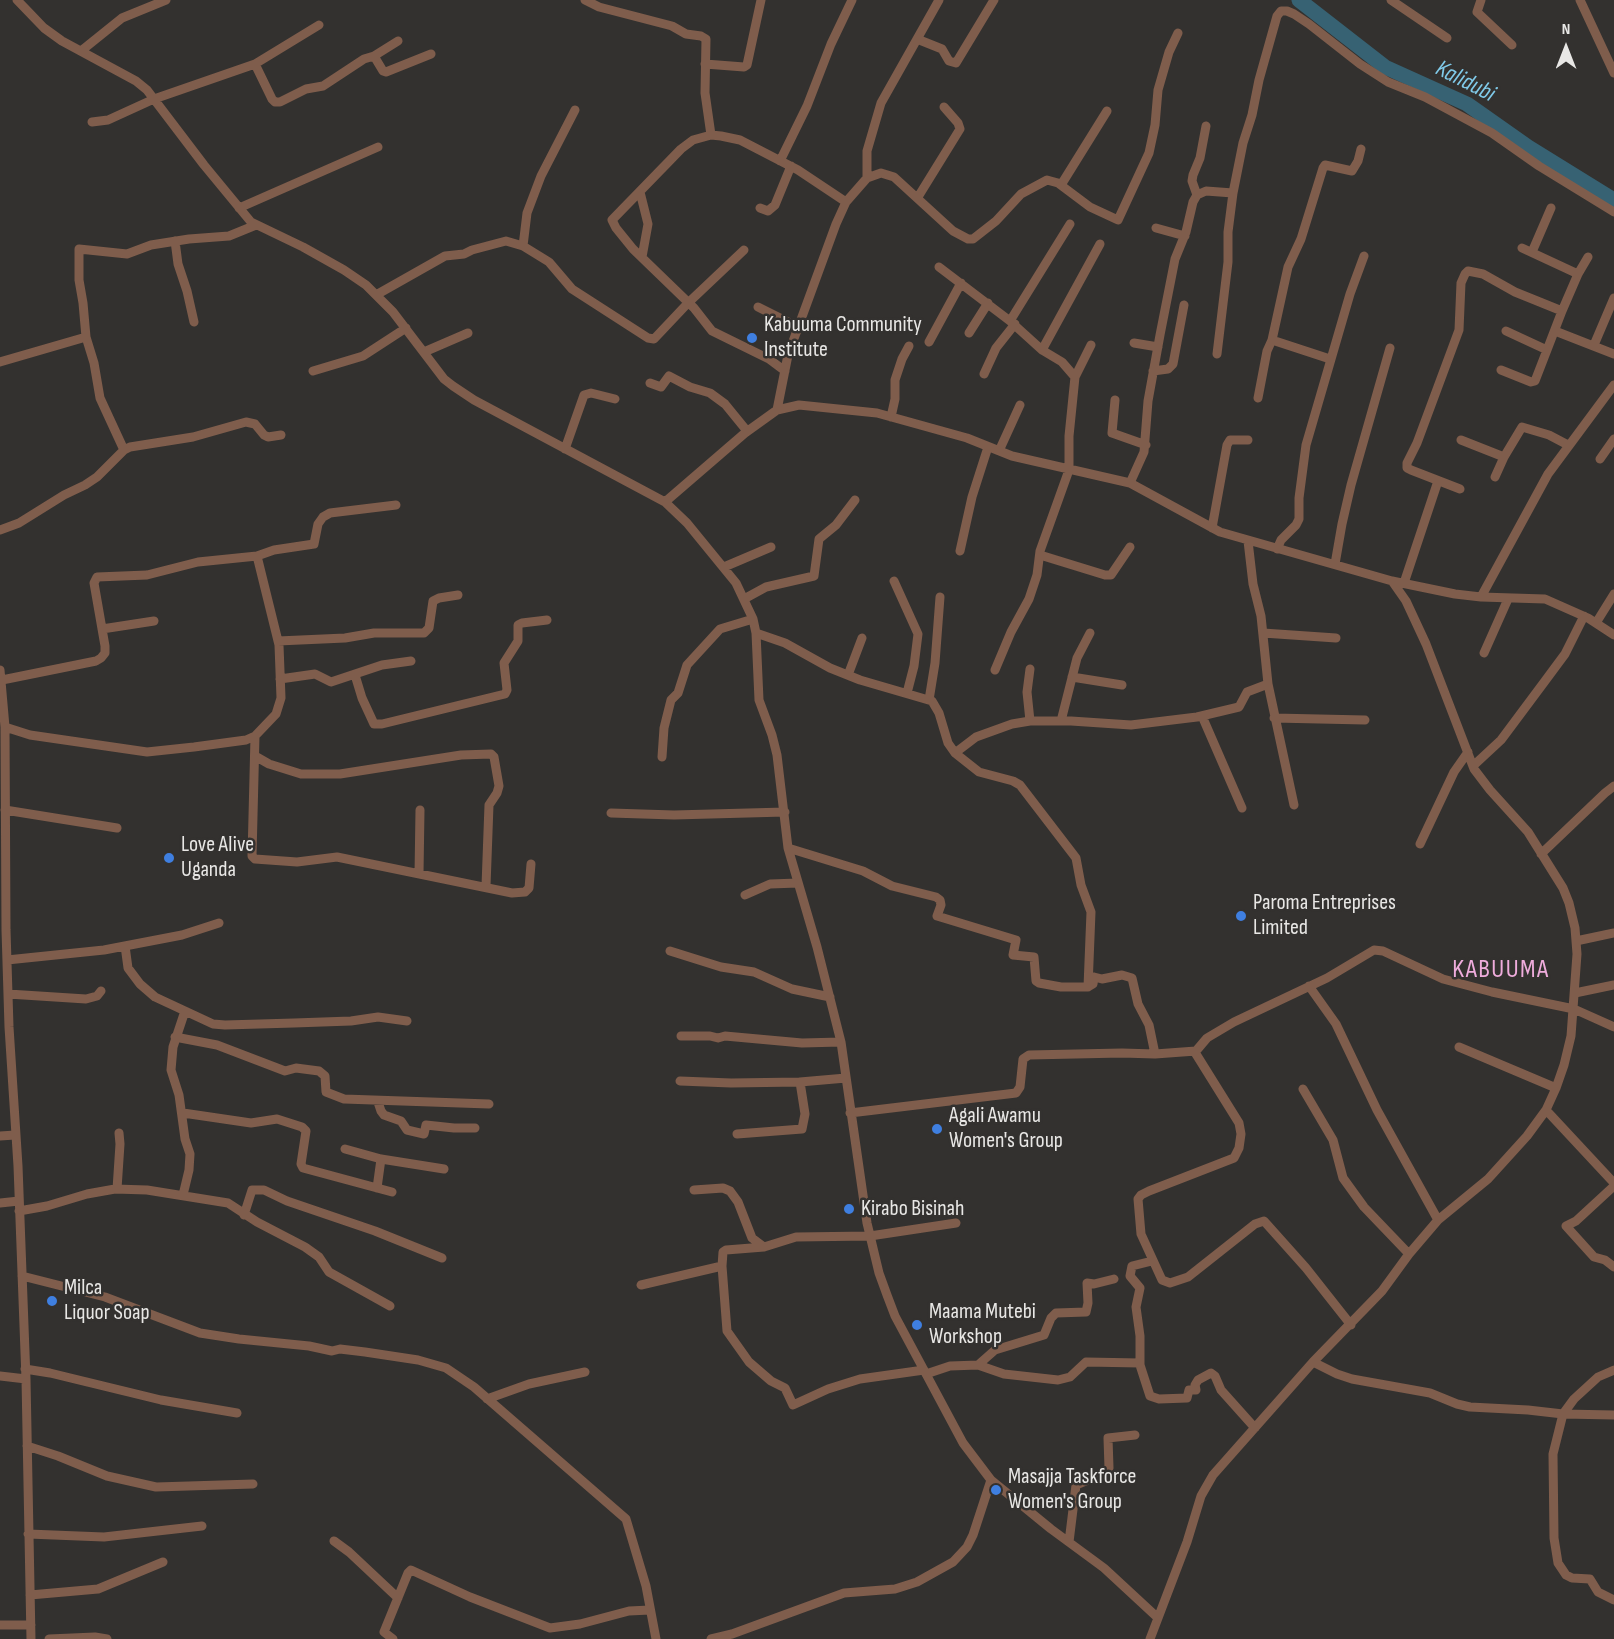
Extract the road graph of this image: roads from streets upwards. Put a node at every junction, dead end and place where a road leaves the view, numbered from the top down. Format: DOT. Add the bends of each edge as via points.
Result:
graph roads {
  1 [pos="17,0"];
  2 [pos="164,0"];
  3 [pos="585,0"];
  4 [pos="761,0"];
  5 [pos="852,0"];
  6 [pos="939,0"];
  7 [pos="993,0"];
  8 [pos="1391,0"];
  9 [pos="1481,0"];
  10 [pos="1580,0"];
  11 [pos="319,25"];
  12 [pos="1178,33"];
  13 [pos="1447,38"];
  14 [pos="917,39"];
  15 [pos="398,41"];
  16 [pos="1512,45"];
  17 [pos="81,51"];
  18 [pos="431,54"];
  19 [pos="374,56"];
  20 [pos="255,64"];
  21 [pos="705,64"];
  22 [pos="1614,73"];
  23 [pos="154,99"];
  24 [pos="944,107"];
  25 [pos="575,110"];
  26 [pos="1107,111"];
  27 [pos="92,122"];
  28 [pos="1206,126"];
  29 [pos="711,135"];
  30 [pos="378,147"];
  31 [pos="1361,149"];
  32 [pos="780,161"];
  33 [pos="790,166"];
  34 [pos="867,178"];
  35 [pos="1061,185"];
  36 [pos="640,192"];
  37 [pos="1233,193"];
  38 [pos="1197,195"];
  39 [pos="918,197"];
  40 [pos="846,202"];
  41 [pos="760,207"];
  42 [pos="1551,207"];
  43 [pos="240,208"];
  44 [pos="1614,212"];
  45 [pos="1070,224"];
  46 [pos="256,225"];
  47 [pos="1156,228"];
  48 [pos="1185,236"];
  49 [pos="175,241"];
  50 [pos="1100,244"];
  51 [pos="523,246"];
  52 [pos="1522,248"];
  53 [pos="744,250"];
  54 [pos="1532,252"];
  55 [pos="1364,256"];
  56 [pos="642,257"];
  57 [pos="1588,257"];
  58 [pos="939,267"];
  59 [pos="1578,274"];
  60 [pos="961,283"];
  61 [pos="376,295"];
  62 [pos="1614,298"];
  63 [pos="688,303"];
  64 [pos="988,303"];
  65 [pos="1184,305"];
  66 [pos="758,307"];
  67 [pos="1562,311"];
  68 [pos="194,322"];
  69 [pos="1013,323"];
  70 [pos="798,327"];
  71 [pos="406,328"];
  72 [pos="1506,331"];
  73 [pos="1555,331"];
  74 [pos="468,333"];
  75 [pos="969,333"];
  76 [pos="86,337"];
  77 [pos="1272,340"];
  78 [pos="929,342"];
  79 [pos="1134,343"];
  80 [pos="1091,345"];
  81 [pos="1594,345"];
  82 [pos="909,346"];
  83 [pos="1158,347"];
  84 [pos="1390,348"];
  85 [pos="1042,350"];
  86 [pos="1547,350"];
  87 [pos="424,352"];
  88 [pos="1217,354"];
  89 [pos="1614,354"];
  90 [pos="1330,359"];
  91 [pos="0,362"];
  92 [pos="1501,370"];
  93 [pos="314,371"];
  94 [pos="785,371"];
  95 [pos="1153,371"];
  96 [pos="984,374"];
  97 [pos="1075,377"];
  98 [pos="651,383"];
  99 [pos="1614,385"];
  100 [pos="1258,398"];
  101 [pos="615,399"];
  102 [pos="1115,400"];
  103 [pos="1020,405"];
  104 [pos="777,410"];
  105 [pos="891,417"];
  106 [pos="747,431"];
  107 [pos="281,435"];
  108 [pos="1614,439"];
  109 [pos="1248,440"];
  110 [pos="1461,440"];
  111 [pos="1146,445"];
  112 [pos="1568,445"];
  113 [pos="988,447"];
  114 [pos="565,449"];
  115 [pos="124,450"];
  116 [pos="999,451"];
  117 [pos="1504,457"];
  118 [pos="1600,459"];
  119 [pos="1069,470"];
  120 [pos="1495,477"];
  121 [pos="1438,481"];
  122 [pos="1130,483"];
  123 [pos="1460,489"];
  124 [pos="855,500"];
  125 [pos="665,502"];
  126 [pos="396,505"];
  127 [pos="1212,528"];
  128 [pos="0,530"];
  129 [pos="1248,541"];
  130 [pos="771,547"];
  131 [pos="1130,547"];
  132 [pos="1277,549"];
  133 [pos="960,552"];
  134 [pos="1040,555"];
  135 [pos="257,556"];
  136 [pos="1335,564"];
  137 [pos="724,567"];
  138 [pos="894,581"];
  139 [pos="1392,581"];
  140 [pos="1404,583"];
  141 [pos="1614,594"];
  142 [pos="458,595"];
  143 [pos="940,597"];
  144 [pos="1481,597"];
  145 [pos="744,599"];
  146 [pos="1508,599"];
  147 [pos="1584,616"];
  148 [pos="753,619"];
  149 [pos="547,620"];
  150 [pos="154,621"];
  151 [pos="1596,623"];
  152 [pos="102,629"];
  153 [pos="756,633"];
  154 [pos="1090,633"];
  155 [pos="1263,633"];
  156 [pos="1614,635"];
  157 [pos="862,638"];
  158 [pos="1336,638"];
  159 [pos="278,641"];
  160 [pos="1484,653"];
  161 [pos="411,662"];
  162 [pos="1030,669"];
  163 [pos="0,670"];
  164 [pos="995,670"];
  165 [pos="355,675"];
  166 [pos="848,675"];
  167 [pos="1072,677"];
  168 [pos="2,680"];
  169 [pos="280,680"];
  170 [pos="1268,684"];
  171 [pos="1122,686"];
  172 [pos="907,693"];
  173 [pos="929,700"];
  174 [pos="1202,716"];
  175 [pos="1274,718"];
  176 [pos="1365,720"];
  177 [pos="1030,721"];
  178 [pos="1061,721"];
  179 [pos="5,727"];
  180 [pos="255,736"];
  181 [pos="1468,752"];
  182 [pos="955,753"];
  183 [pos="255,756"];
  184 [pos="662,756"];
  185 [pos="1473,766"];
  186 [pos="1614,786"];
  187 [pos="1294,805"];
  188 [pos="1242,808"];
  189 [pos="5,810"];
  190 [pos="420,810"];
  191 [pos="785,812"];
  192 [pos="611,813"];
  193 [pos="117,828"];
  194 [pos="1420,844"];
  195 [pos="788,848"];
  196 [pos="1541,854"];
  197 [pos="531,864"];
  198 [pos="419,874"];
  199 [pos="798,882"];
  200 [pos="486,886"];
  201 [pos="745,894"];
  202 [pos="3,896"];
  203 [pos="219,923"];
  204 [pos="1614,933"];
  205 [pos="1576,941"];
  206 [pos="125,945"];
  207 [pos="670,951"];
  208 [pos="7,960"];
  209 [pos="1614,985"];
  210 [pos="1309,986"];
  211 [pos="1088,987"];
  212 [pos="101,991"];
  213 [pos="1575,993"];
  214 [pos="8,994"];
  215 [pos="830,997"];
  216 [pos="1574,1010"];
  217 [pos="185,1011"];
  218 [pos="407,1021"];
  219 [pos="5,1027"];
  220 [pos="1614,1027"];
  221 [pos="681,1036"];
  222 [pos="175,1037"];
  223 [pos="841,1042"];
  224 [pos="1459,1047"];
  225 [pos="1196,1051"];
  226 [pos="1155,1054"];
  227 [pos="846,1078"];
  228 [pos="680,1081"];
  229 [pos="800,1082"];
  230 [pos="1556,1088"];
  231 [pos="1303,1089"];
  232 [pos="378,1102"];
  233 [pos="489,1104"];
  234 [pos="1546,1110"];
  235 [pos="183,1113"];
  236 [pos="850,1113"];
  237 [pos="475,1128"];
  238 [pos="119,1133"];
  239 [pos="737,1134"];
  240 [pos="15,1135"];
  241 [pos="0,1136"];
  242 [pos="345,1149"];
  243 [pos="381,1159"];
  244 [pos="444,1169"];
  245 [pos="1614,1185"];
  246 [pos="377,1188"];
  247 [pos="117,1189"];
  248 [pos="694,1190"];
  249 [pos="392,1192"];
  250 [pos="183,1196"];
  251 [pos="19,1201"];
  252 [pos="0,1203"];
  253 [pos="20,1211"];
  254 [pos="244,1215"];
  255 [pos="1438,1220"];
  256 [pos="956,1223"];
  257 [pos="870,1236"];
  258 [pos="764,1247"];
  259 [pos="1409,1254"];
  260 [pos="442,1258"];
  261 [pos="1152,1261"];
  262 [pos="722,1266"];
  263 [pos="1614,1267"];
  264 [pos="22,1276"];
  265 [pos="1114,1279"];
  266 [pos="641,1285"];
  267 [pos="390,1306"];
  268 [pos="1351,1325"];
  269 [pos="1313,1362"];
  270 [pos="1140,1363"];
  271 [pos="978,1365"];
  272 [pos="1614,1370"];
  273 [pos="585,1372"];
  274 [pos="925,1372"];
  275 [pos="25,1374"];
  276 [pos="0,1376"];
  277 [pos="487,1399"];
  278 [pos="237,1413"];
  279 [pos="1563,1414"];
  280 [pos="1614,1415"];
  281 [pos="1255,1428"];
  282 [pos="1135,1435"];
  283 [pos="27,1446"];
  284 [pos="991,1480"];
  285 [pos="253,1484"];
  286 [pos="202,1526"];
  287 [pos="28,1534"];
  288 [pos="334,1541"];
  289 [pos="1069,1542"];
  290 [pos="163,1562"];
  291 [pos="30,1595"];
  292 [pos="398,1598"];
  293 [pos="1614,1600"];
  294 [pos="650,1610"];
  295 [pos="1158,1618"];
  296 [pos="0,1625"];
  297 [pos="31,1625"];
  298 [pos="31,1639"];
  299 [pos="49,1639"];
  300 [pos="107,1639"];
  301 [pos="393,1639"];
  302 [pos="656,1639"];
  303 [pos="711,1639"];
  304 [pos="1150,1639"];
  1 -- 17 [label="street" via="44,28"];
  2 -- 17 [label="street" via="122,18"];
  3 -- 21 [label="street" via="704,37"];
  4 -- 21 [label="street" via="747,65"];
  5 -- 32 [label="street"];
  6 -- 14 [label="street"];
  7 -- 14 [label="street" via="956,63 949,61 942,49"];
  8 -- 13 [label="street"];
  9 -- 16 [label="street" via="1477,12"];
  10 -- 22 [label="street"];
  11 -- 20 [label="street"];
  12 -- 35 [label="street" via="1158,90 1149,153 1120,218 1116,220 1090,207"];
  14 -- 34 [label="street" via="881,103 867,152"];
  15 -- 19 [label="street"];
  17 -- 23 [label="street" via="136,81"];
  18 -- 19 [label="street" via="386,72"];
  19 -- 20 [label="street" via="323,86 306,89 280,102 272,99"];
  20 -- 23 [label="street"];
  21 -- 29 [label="street"];
  23 -- 27 [label="street" via="108,120"];
  23 -- 43 [label="street"];
  24 -- 39 [label="street" via="960,129"];
  25 -- 51 [label="street" via="541,176 527,213"];
  26 -- 35 [label="street"];
  28 -- 38 [label="street" via="1192,181"];
  29 -- 32 [label="street" via="740,140"];
  29 -- 36 [label="street" via="693,140 681,149"];
  30 -- 43 [label="street"];
  31 -- 77 [label="street" via="1352,171 1325,165 1323,168 1288,267"];
  32 -- 33 [label="street"];
  33 -- 40 [label="street"];
  33 -- 41 [label="street" via="775,205 768,211"];
  34 -- 39 [label="street" via="887,174"];
  34 -- 40 [label="street"];
  35 -- 39 [label="street" via="1047,180 1022,194 973,239 953,231"];
  36 -- 56 [label="street" via="648,224"];
  36 -- 56 [label="street" via="612,220"];
  37 -- 38 [label="street" via="1206,191"];
  37 -- 44 [label="street" via="1277,16 1287,11 1388,82 1492,133"];
  37 -- 88 [label="street"];
  38 -- 48 [label="street"];
  40 -- 70 [label="street"];
  42 -- 54 [label="street"];
  43 -- 46 [label="street"];
  45 -- 69 [label="street"];
  46 -- 49 [label="street" via="229,236"];
  46 -- 61 [label="street" via="344,270"];
  47 -- 48 [label="street"];
  48 -- 83 [label="street" via="1175,259"];
  49 -- 68 [label="street"];
  49 -- 76 [label="street" via="127,254 79,249"];
  50 -- 85 [label="street"];
  51 -- 61 [label="street" via="502,241 445,256"];
  51 -- 63 [label="street" via="549,262 572,289 652,339"];
  52 -- 54 [label="street"];
  53 -- 63 [label="street"];
  54 -- 59 [label="street"];
  55 -- 90 [label="street"];
  56 -- 63 [label="street"];
  57 -- 59 [label="street"];
  58 -- 60 [label="street"];
  59 -- 67 [label="street"];
  60 -- 64 [label="street"];
  60 -- 78 [label="street"];
  61 -- 71 [label="street"];
  62 -- 81 [label="street"];
  63 -- 94 [label="street" via="718,335"];
  64 -- 69 [label="street"];
  64 -- 75 [label="street"];
  65 -- 95 [label="street" via="1173,364 1168,369"];
  66 -- 70 [label="street"];
  67 -- 73 [label="street"];
  67 -- 121 [label="street" via="1479,272 1465,274 1461,283 1459,330 1407,463 1407,468"];
  69 -- 85 [label="street"];
  69 -- 96 [label="street"];
  70 -- 94 [label="street"];
  71 -- 87 [label="street"];
  71 -- 93 [label="street" via="363,356"];
  72 -- 86 [label="street"];
  73 -- 81 [label="street"];
  73 -- 86 [label="street"];
  74 -- 87 [label="street"];
  76 -- 91 [label="street"];
  76 -- 115 [label="street" via="100,398"];
  77 -- 90 [label="street"];
  77 -- 100 [label="street"];
  79 -- 83 [label="street"];
  80 -- 97 [label="street"];
  81 -- 89 [label="street"];
  82 -- 105 [label="street" via="895,380"];
  83 -- 95 [label="street"];
  84 -- 136 [label="street" via="1351,485"];
  85 -- 97 [label="street" via="1062,362"];
  86 -- 92 [label="street" via="1535,381"];
  87 -- 114 [label="street" via="453,386"];
  90 -- 132 [label="street" via="1306,445 1299,519"];
  94 -- 104 [label="street"];
  95 -- 111 [label="street"];
  97 -- 119 [label="street"];
  98 -- 106 [label="street" via="661,387 669,376 710,393 725,404"];
  99 -- 112 [label="street"];
  101 -- 114 [label="street" via="584,395"];
  102 -- 111 [label="street" via="1112,433"];
  103 -- 116 [label="street"];
  104 -- 105 [label="street" via="798,405"];
  104 -- 106 [label="street"];
  105 -- 113 [label="street"];
  106 -- 125 [label="street"];
  107 -- 115 [label="street" via="268,437 255,424 246,422"];
  108 -- 118 [label="street"];
  109 -- 127 [label="street" via="1230,440 1227,445"];
  110 -- 117 [label="street"];
  111 -- 122 [label="street"];
  112 -- 117 [label="street" via="1522,428"];
  112 -- 144 [label="street"];
  113 -- 116 [label="street"];
  113 -- 133 [label="street"];
  114 -- 125 [label="street"];
  115 -- 128 [label="street" via="98,477"];
  116 -- 119 [label="street"];
  117 -- 120 [label="street"];
  119 -- 122 [label="street"];
  119 -- 134 [label="street"];
  121 -- 123 [label="street"];
  121 -- 140 [label="street"];
  122 -- 127 [label="street"];
  124 -- 145 [label="street" via="819,539 814,576 766,587"];
  125 -- 137 [label="street"];
  126 -- 135 [label="street" via="330,513 318,524 315,544"];
  127 -- 129 [label="street"];
  129 -- 132 [label="street"];
  129 -- 155 [label="street"];
  130 -- 137 [label="street"];
  131 -- 134 [label="street" via="1111,575"];
  132 -- 136 [label="street"];
  134 -- 164 [label="street" via="1029,599"];
  135 -- 152 [label="street" via="198,562 147,575 97,577 94,583"];
  135 -- 159 [label="street"];
  136 -- 139 [label="street"];
  137 -- 145 [label="street"];
  138 -- 172 [label="street" via="918,634"];
  139 -- 140 [label="street"];
  139 -- 181 [label="street" via="1426,644"];
  140 -- 144 [label="street"];
  141 -- 151 [label="street"];
  142 -- 159 [label="street" via="433,601 429,628 424,633"];
  143 -- 173 [label="street"];
  144 -- 146 [label="street"];
  145 -- 148 [label="street"];
  146 -- 147 [label="street" via="1545,599"];
  146 -- 160 [label="street"];
  147 -- 151 [label="street"];
  147 -- 185 [label="street" via="1545,681 1501,740"];
  148 -- 153 [label="street"];
  148 -- 184 [label="street" via="720,628 687,665 666,718"];
  149 -- 165 [label="street" via="518,625 518,641 504,663 505,694 374,724"];
  150 -- 152 [label="street"];
  151 -- 156 [label="street"];
  152 -- 168 [label="street" via="105,653 96,662"];
  153 -- 166 [label="street"];
  153 -- 191 [label="street" via="759,699 777,755"];
  154 -- 167 [label="street"];
  155 -- 158 [label="street"];
  155 -- 170 [label="street"];
  157 -- 166 [label="street"];
  159 -- 169 [label="street"];
  161 -- 165 [label="street" via="382,664"];
  162 -- 177 [label="street"];
  163 -- 168 [label="street"];
  165 -- 169 [label="street" via="331,682 315,674"];
  166 -- 172 [label="street"];
  167 -- 171 [label="street"];
  167 -- 178 [label="street"];
  168 -- 179 [label="street"];
  169 -- 180 [label="street" via="279,709"];
  170 -- 174 [label="street" via="1247,692 1239,707"];
  170 -- 175 [label="street"];
  172 -- 173 [label="street"];
  173 -- 182 [label="street" via="937,707"];
  174 -- 178 [label="street" via="1131,725"];
  174 -- 188 [label="street"];
  175 -- 176 [label="street"];
  175 -- 187 [label="street"];
  177 -- 178 [label="street"];
  177 -- 182 [label="street" via="976,737"];
  179 -- 180 [label="street" via="30,735 147,752"];
  179 -- 189 [label="street"];
  180 -- 183 [label="street"];
  181 -- 185 [label="street"];
  181 -- 194 [label="street" via="1454,772"];
  182 -- 211 [label="street" via="979,772 1020,785 1076,858 1091,912"];
  183 -- 198 [label="street" via="255,859 297,862 337,857"];
  183 -- 200 [label="street" via="301,774 340,774 491,754 499,786 489,805"];
  185 -- 196 [label="street" via="1528,832"];
  186 -- 196 [label="street"];
  189 -- 193 [label="street"];
  189 -- 202 [label="street"];
  190 -- 198 [label="street"];
  191 -- 192 [label="street"];
  191 -- 195 [label="street"];
  195 -- 199 [label="street"];
  195 -- 211 [label="street" via="863,871 892,886 936,897 941,905 937,916 1016,940 1014,955 1034,957 1039,983"];
  196 -- 205 [label="street" via="1563,888"];
  197 -- 200 [label="street" via="530,884 525,892 503,892"];
  198 -- 200 [label="street"];
  199 -- 201 [label="street" via="770,884"];
  199 -- 215 [label="street"];
  202 -- 208 [label="street"];
  203 -- 206 [label="street" via="182,935"];
  204 -- 205 [label="street"];
  205 -- 213 [label="street"];
  206 -- 208 [label="street"];
  206 -- 217 [label="street" via="131,974 155,997"];
  207 -- 215 [label="street" via="721,967 754,972 792,989"];
  208 -- 214 [label="street"];
  209 -- 213 [label="street"];
  210 -- 216 [label="street" via="1379,950 1443,979"];
  210 -- 225 [label="street" via="1234,1022 1207,1038"];
  210 -- 255 [label="street" via="1336,1024 1377,1110"];
  211 -- 226 [label="street" via="1094,977 1132,978"];
  212 -- 214 [label="street" via="86,999"];
  213 -- 216 [label="street"];
  214 -- 219 [label="street"];
  215 -- 223 [label="street"];
  216 -- 220 [label="street"];
  216 -- 230 [label="street"];
  217 -- 218 [label="street" via="213,1024 225,1025 378,1017"];
  217 -- 222 [label="street"];
  219 -- 240 [label="street"];
  221 -- 223 [label="street"];
  222 -- 232 [label="street" via="223,1047 285,1071 319,1071 325,1076 325,1090 329,1094"];
  222 -- 235 [label="street" via="171,1070"];
  223 -- 227 [label="street"];
  224 -- 230 [label="street"];
  225 -- 226 [label="street"];
  225 -- 261 [label="street" via="1239,1123 1239,1148 1234,1158 1149,1191 1138,1199 1141,1234"];
  226 -- 236 [label="street" via="1029,1055 1023,1059 1016,1093"];
  227 -- 229 [label="street"];
  227 -- 236 [label="street"];
  228 -- 229 [label="street"];
  229 -- 239 [label="street" via="805,1114 802,1129"];
  230 -- 234 [label="street"];
  231 -- 259 [label="street" via="1333,1140 1343,1178 1364,1207"];
  232 -- 233 [label="street"];
  232 -- 237 [label="street" via="384,1115 401,1121 407,1130 424,1134 426,1125"];
  234 -- 245 [label="street"];
  234 -- 255 [label="street" via="1496,1172"];
  235 -- 246 [label="street" via="251,1123 277,1119 302,1127 306,1131 303,1168"];
  235 -- 250 [label="street" via="190,1154"];
  236 -- 257 [label="street"];
  238 -- 247 [label="street"];
  240 -- 241 [label="street"];
  240 -- 251 [label="street"];
  242 -- 243 [label="street"];
  243 -- 244 [label="street"];
  243 -- 246 [label="street"];
  245 -- 263 [label="street" via="1566,1226 1594,1257"];
  246 -- 249 [label="street"];
  247 -- 250 [label="street"];
  247 -- 253 [label="street"];
  248 -- 258 [label="street" via="730,1191 753,1238"];
  250 -- 254 [label="street" via="228,1203"];
  251 -- 252 [label="street"];
  251 -- 253 [label="street"];
  253 -- 264 [label="street"];
  254 -- 260 [label="street" via="252,1190 264,1190"];
  254 -- 267 [label="street" via="305,1247 319,1257 329,1272"];
  255 -- 259 [label="street"];
  256 -- 257 [label="street"];
  257 -- 258 [label="street" via="796,1237"];
  257 -- 274 [label="street" via="886,1295"];
  258 -- 262 [label="street" via="724,1251"];
  259 -- 268 [label="street"];
  261 -- 268 [label="street" via="1162,1280 1170,1283 1194,1272 1264,1221"];
  261 -- 270 [label="street" via="1132,1266 1130,1276 1140,1288 1136,1307"];
  262 -- 266 [label="street"];
  262 -- 274 [label="street" via="730,1338 748,1362 785,1388 793,1405 860,1379"];
  264 -- 275 [label="street"];
  264 -- 277 [label="street" via="105,1298 201,1333 433,1364 459,1377"];
  265 -- 271 [label="street" via="1088,1283 1086,1312 1056,1313 1044,1335 995,1350"];
  268 -- 269 [label="street"];
  269 -- 279 [label="street" via="1352,1379 1430,1393 1463,1406"];
  269 -- 281 [label="street"];
  270 -- 271 [label="street" via="1086,1362 1070,1377 1058,1380 1004,1374"];
  270 -- 281 [label="street" via="1148,1394 1155,1398 1188,1398 1189,1390 1196,1390 1198,1380 1212,1373 1221,1390"];
  271 -- 274 [label="street"];
  272 -- 279 [label="street" via="1598,1377"];
  273 -- 277 [label="street" via="529,1384"];
  274 -- 284 [label="street" via="963,1443"];
  275 -- 276 [label="street"];
  275 -- 278 [label="street" via="50,1373 161,1400"];
  275 -- 283 [label="street"];
  277 -- 294 [label="street" via="626,1519"];
  279 -- 280 [label="street"];
  279 -- 293 [label="street" via="1553,1454 1555,1553 1566,1575 1590,1579 1599,1592"];
  281 -- 295 [label="street" via="1221,1465 1201,1496"];
  282 -- 289 [label="street" via="1108,1438 1107,1472 1076,1485"];
  283 -- 285 [label="street" via="107,1476 156,1487"];
  283 -- 287 [label="street"];
  284 -- 289 [label="street"];
  284 -- 303 [label="street" via="968,1547 953,1562 917,1582 887,1591 844,1593"];
  286 -- 287 [label="street" via="104,1537"];
  287 -- 291 [label="street"];
  288 -- 292 [label="street"];
  289 -- 295 [label="street" via="1121,1582"];
  290 -- 291 [label="street" via="98,1589"];
  291 -- 297 [label="street"];
  292 -- 294 [label="street" via="413,1570 550,1628"];
  292 -- 301 [label="street" via="384,1632"];
  294 -- 302 [label="street"];
  295 -- 304 [label="street"];
  296 -- 297 [label="street"];
  297 -- 298 [label="street"];
  299 -- 300 [label="street"];
}
